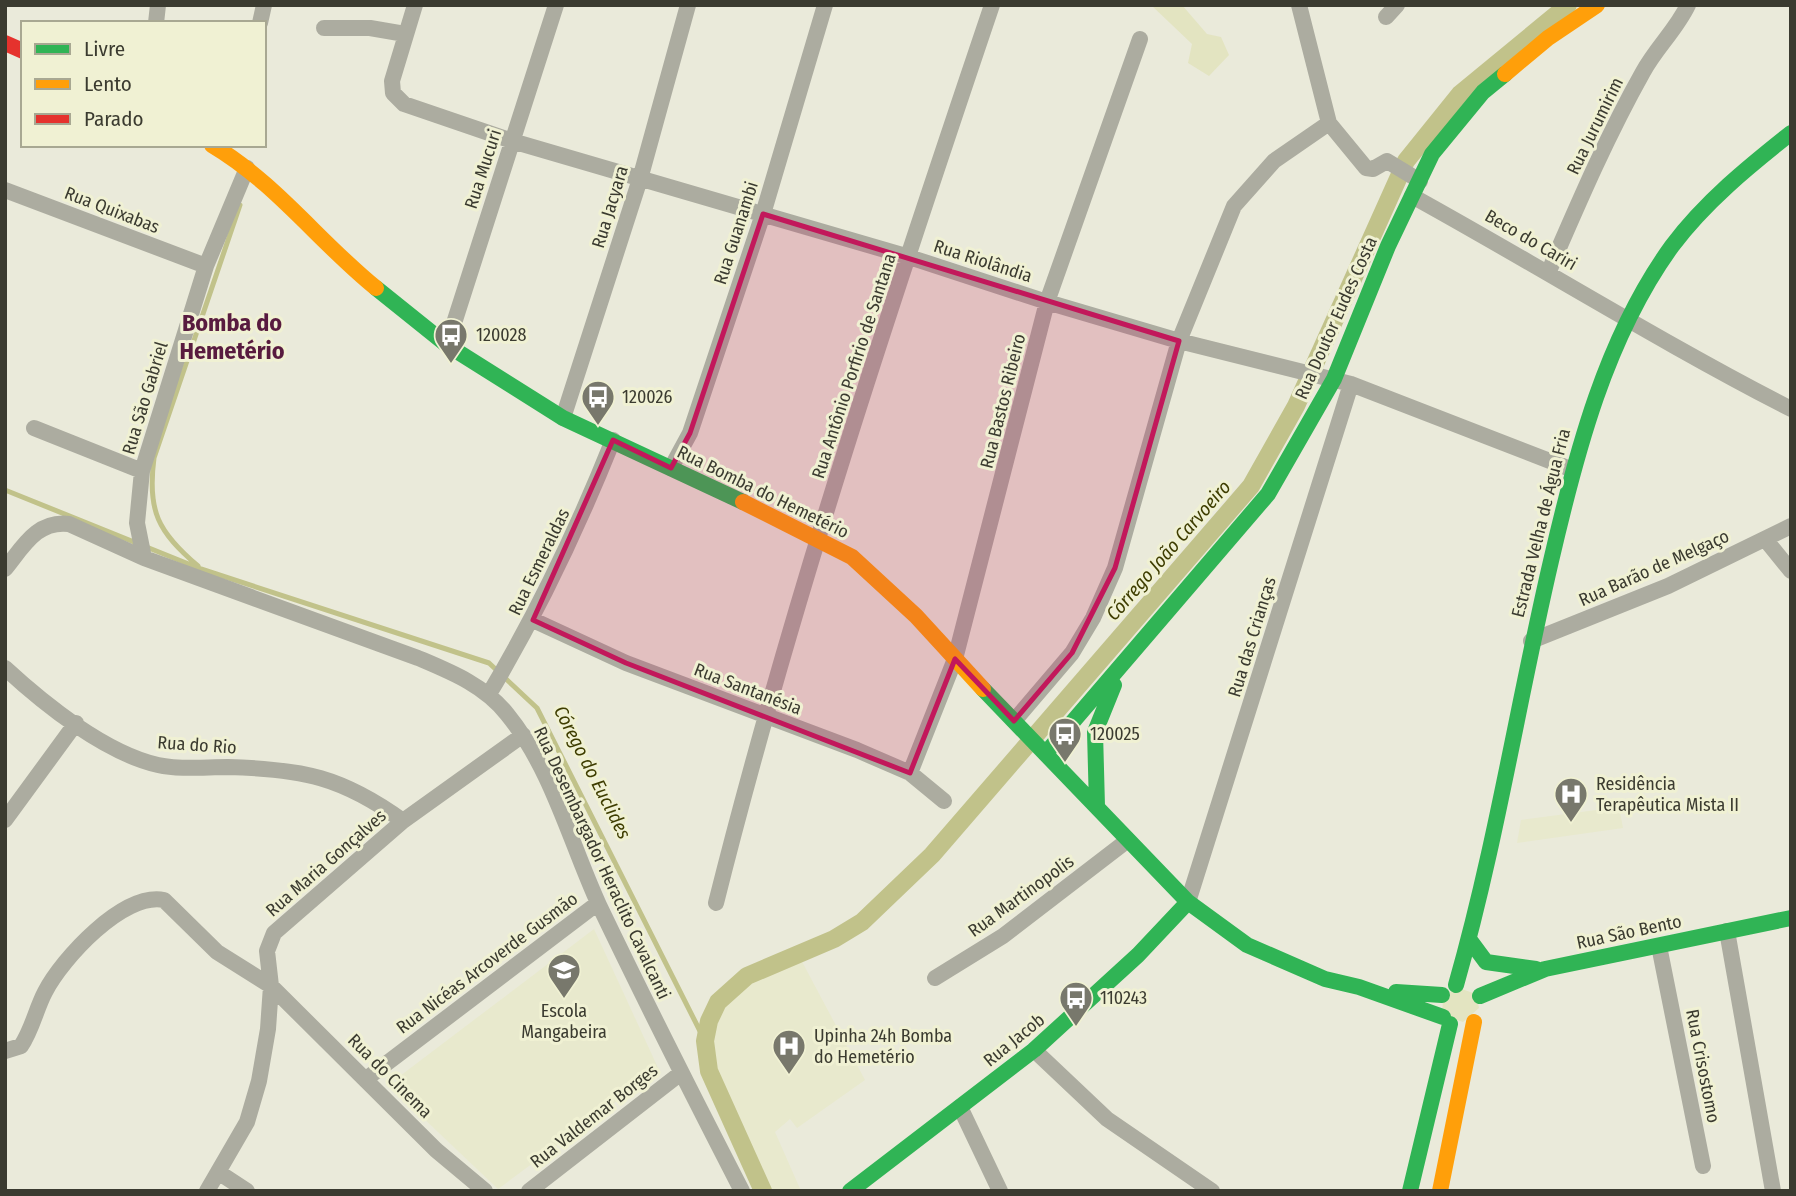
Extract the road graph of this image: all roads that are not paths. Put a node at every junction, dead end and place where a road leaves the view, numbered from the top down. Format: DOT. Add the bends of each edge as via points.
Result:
graph roads {
  1 [pos="415,5"];
  2 [pos="556,5"];
  3 [pos="688,5"];
  4 [pos="825,5"];
  5 [pos="992,5"];
  6 [pos="1299,5"];
  7 [pos="1397,5"];
  8 [pos="1597,5"];
  9 [pos="1688,5"];
  10 [pos="1385,17"];
  11 [pos="324,28"];
  12 [pos="405,34"];
  13 [pos="1140,39"];
  14 [pos="1329,123"];
  15 [pos="1791,134"];
  16 [pos="512,141"];
  17 [pos="215,147"];
  18 [pos="245,147"];
  19 [pos="243,164"];
  20 [pos="1413,177"];
  21 [pos="639,179"];
  22 [pos="5,190"];
  23 [pos="1412,196"];
  24 [pos="764,214"];
  25 [pos="909,257"];
  26 [pos="205,267"];
  27 [pos="1549,271"];
  28 [pos="1047,302"];
  29 [pos="1628,321"];
  30 [pos="1179,341"];
  31 [pos="447,345"];
  32 [pos="1334,379"];
  33 [pos="1351,384"];
  34 [pos="1791,409"];
  35 [pos="563,418"];
  36 [pos="34,428"];
  37 [pos="612,440"];
  38 [pos="671,468"];
  39 [pos="1573,470"];
  40 [pos="142,471"];
  41 [pos="1791,526"];
  42 [pos="819,538"];
  43 [pos="1765,539"];
  44 [pos="142,551"];
  45 [pos="5,569"];
  46 [pos="1791,571"];
  47 [pos="533,620"];
  48 [pos="1531,641"];
  49 [pos="955,659"];
  50 [pos="1123,664"];
  51 [pos="5,668"];
  52 [pos="492,689"];
  53 [pos="765,716"];
  54 [pos="76,723"];
  55 [pos="1018,726"];
  56 [pos="523,735"];
  57 [pos="1040,749"];
  58 [pos="910,774"];
  59 [pos="944,801"];
  60 [pos="1097,806"];
  61 [pos="5,820"];
  62 [pos="403,821"];
  63 [pos="1128,840"];
  64 [pos="598,902"];
  65 [pos="1188,902"];
  66 [pos="716,903"];
  67 [pos="1791,918"];
  68 [pos="1727,931"];
  69 [pos="1469,939"];
  70 [pos="1660,946"];
  71 [pos="1545,969"];
  72 [pos="935,978"];
  73 [pos="271,986"];
  74 [pos="1359,987"];
  75 [pos="1449,990"];
  76 [pos="1480,996"];
  77 [pos="1446,1020"];
  78 [pos="1474,1022"];
  79 [pos="1034,1050"];
  80 [pos="5,1051"];
  81 [pos="681,1073"];
  82 [pos="366,1079"];
  83 [pos="960,1107"];
  84 [pos="1703,1166"];
  85 [pos="218,1172"];
  86 [pos="207,1191"];
  87 [pos="247,1191"];
  88 [pos="485,1191"];
  89 [pos="529,1191"];
  90 [pos="742,1191"];
  91 [pos="850,1191"];
  92 [pos="1000,1191"];
  93 [pos="1212,1191"];
  94 [pos="1410,1191"];
  95 [pos="1440,1191"];
  96 [pos="1773,1191"];
  1 -- 12 [label="street"];
  2 -- 16 [label="street, Rua Mucuri"];
  3 -- 21 [label="street, Rua Jacyara"];
  4 -- 24 [label="street, Rua Guanambi"];
  5 -- 25 [label="street, Rua Antônio Porfirio de Santana"];
  6 -- 14 [label="street"];
  7 -- 10 [label="street"];
  8 -- 20 [label="main road, Rua Doutor Eudes Costa" via="1483,92"];
  9 -- 27 [label="street, Rua Jurumirim" via="1644,70"];
  11 -- 12 [label="street"];
  12 -- 16 [label="street, Rua Riolândia" via="393,93 404,104"];
  13 -- 28 [label="street, Rua Bastos Ribeiro"];
  14 -- 20 [label="street" via="1366,168 1391,162"];
  14 -- 30 [label="street" via="1274,161 1245,191 1225,225"];
  15 -- 29 [label="main road, Estrada Velha de Água Fria" via="1709,203 1661,262"];
  16 -- 21 [label="street, Rua Riolândia"];
  16 -- 31 [label="street, Rua Mucuri"];
  17 -- 19 [label="main road, Rua Bomba do Hemetério"];
  18 -- 19 [label="street, Rua São Gabriel"];
  19 -- 26 [label="street, Rua São Gabriel"];
  19 -- 31 [label="main road, Rua Bomba do Hemetério" via="295,209 337,256"];
  20 -- 23 [label="main road, Rua Doutor Eudes Costa"];
  21 -- 24 [label="street, Rua Riolândia"];
  21 -- 35 [label="street, Rua Jacyara"];
  22 -- 26 [label="street, Rua Quixabas"];
  23 -- 27 [label="street, Beco do Cariri"];
  23 -- 32 [label="main road, Rua Doutor Eudes Costa"];
  24 -- 25 [label="street, Rua Riolândia"];
  24 -- 38 [label="street, Rua Guanambi" via="690,433"];
  25 -- 28 [label="street, Rua Riolândia"];
  25 -- 42 [label="street, Rua Antônio Porfirio de Santana"];
  26 -- 40 [label="street, Rua São Gabriel"];
  27 -- 29 [label="street, Beco do Cariri"];
  28 -- 30 [label="street, Rua Riolândia"];
  28 -- 49 [label="street, Rua Bastos Ribeiro"];
  29 -- 34 [label="street, Beco do Cariri"];
  29 -- 39 [label="main road, Estrada Velha de Água Fria" via="1591,409"];
  30 -- 32 [label="street, Rua Riolândia"];
  30 -- 55 [label="street" via="1115,568 1072,653"];
  31 -- 35 [label="main road, Rua Bomba do Hemetério"];
  32 -- 33 [label="street, Rua Riolândia"];
  32 -- 50 [label="main road, Rua Doutor Eudes Costa" via="1268,494"];
  33 -- 39 [label="street, Rua Riolândia"];
  33 -- 65 [label="street, Rua das Crianças"];
  35 -- 37 [label="main road, Rua Bomba do Hemetério"];
  36 -- 40 [label="street"];
  37 -- 38 [label="main road, Rua Bomba do Hemetério"];
  37 -- 47 [label="street, Rua Esmeraldas" via="579,525"];
  38 -- 42 [label="main road, Rua Bomba do Hemetério"];
  39 -- 48 [label="main road, Estrada Velha de Água Fria"];
  40 -- 44 [label="street, Rua São Gabriel" via="137,523"];
  41 -- 43 [label="street, Rua Barão de Melgaço"];
  42 -- 49 [label="main road, Rua Bomba do Hemetério" via="852,557 877,579"];
  42 -- 53 [label="street, Rua Antônio Porfirio de Santana"];
  43 -- 46 [label="street"];
  43 -- 48 [label="street, Rua Barão de Melgaço" via="1668,586"];
  44 -- 45 [label="street" via="69,524 46,525 36,530"];
  44 -- 52 [label="street, Rua Desembargador Heraclito Cavalcanti" via="191,575"];
  47 -- 52 [label="street, Rua Esmeraldas"];
  47 -- 53 [label="street, Rua Santanésia" via="626,663"];
  48 -- 69 [label="main road, Estrada Velha de Água Fria"];
  49 -- 55 [label="main road, Rua Bomba do Hemetério"];
  49 -- 58 [label="street, Rua Bastos Ribeiro"];
  50 -- 57 [label="main road, Rua Doutor Eudes Costa"];
  50 -- 60 [label="main road" via="1095,732"];
  51 -- 54 [label="street, Rua do Rio"];
  52 -- 56 [label="street, Rua Desembargador Heraclito Cavalcanti"];
  53 -- 58 [label="street, Rua Santanésia"];
  53 -- 66 [label="street, Rua Antônio Porfirio de Santana"];
  54 -- 61 [label="street"];
  54 -- 62 [label="street, Rua do Rio" via="122,751 159,765 293,771 338,783"];
  55 -- 57 [label="main road, Rua Bomba do Hemetério"];
  56 -- 62 [label="street, Rua Maria Gonçalves"];
  56 -- 64 [label="street, Rua Desembargador Heraclito Cavalcanti"];
  57 -- 60 [label="main road, Rua Bomba do Hemetério"];
  58 -- 59 [label="street, Rua Santanésia"];
  60 -- 63 [label="main road, Rua Bomba do Hemetério"];
  62 -- 73 [label="street, Rua Maria Gonçalves" via="274,933 268,951"];
  63 -- 65 [label="main road, Rua Bomba do Hemetério"];
  63 -- 72 [label="street, Rua Martinopolis" via="1003,936"];
  64 -- 81 [label="street, Rua Desembargador Heraclito Cavalcanti"];
  64 -- 82 [label="street, Rua Nicéas Arcoverde Gusmão"];
  65 -- 74 [label="main road, Rua Bomba do Hemetério" via="1247,945 1325,979"];
  65 -- 79 [label="main road, Rua Jacob"];
  67 -- 68 [label="main road, Rua São Bento"];
  68 -- 70 [label="main road, Rua São Bento"];
  68 -- 96 [label="street"];
  69 -- 71 [label="main road" via="1486,962"];
  69 -- 75 [label="main road, Estrada Velha de Água Fria"];
  70 -- 71 [label="main road, Rua São Bento"];
  70 -- 84 [label="street, Rua Crisostomo"];
  71 -- 76 [label="main road, Rua São Bento"];
  73 -- 80 [label="street, Rua do Cinema" via="218,952 164,900 150,900 108,919 62,966 44,993 24,1042 14,1051"];
  73 -- 82 [label="street, Rua do Cinema"];
  73 -- 85 [label="street, Rua Maria Gonçalves" via="259,1081 247,1122"];
  74 -- 75 [label="main road, Rua Bomba do Hemetério"];
  74 -- 77 [label="main road, Rua Bomba do Hemetério"];
  75 -- 76 [label="main road" via="1465,985"];
  75 -- 77 [label="main road" via="1439,1006"];
  76 -- 78 [label="main road" via="1480,1015"];
  77 -- 78 [label="main road" via="1462,1026"];
  77 -- 94 [label="main road"];
  78 -- 95 [label="main road"];
  79 -- 83 [label="main road, Rua Jacob"];
  79 -- 93 [label="street" via="1107,1119"];
  81 -- 89 [label="street, Rua Valdemar Borges"];
  81 -- 90 [label="street, Rua Desembargador Heraclito Cavalcanti"];
  82 -- 88 [label="street, Rua do Cinema" via="436,1150"];
  83 -- 91 [label="main road, Rua Jacob"];
  83 -- 92 [label="street"];
  85 -- 86 [label="street, Rua Maria Gonçalves"];
  85 -- 87 [label="street"];
}
